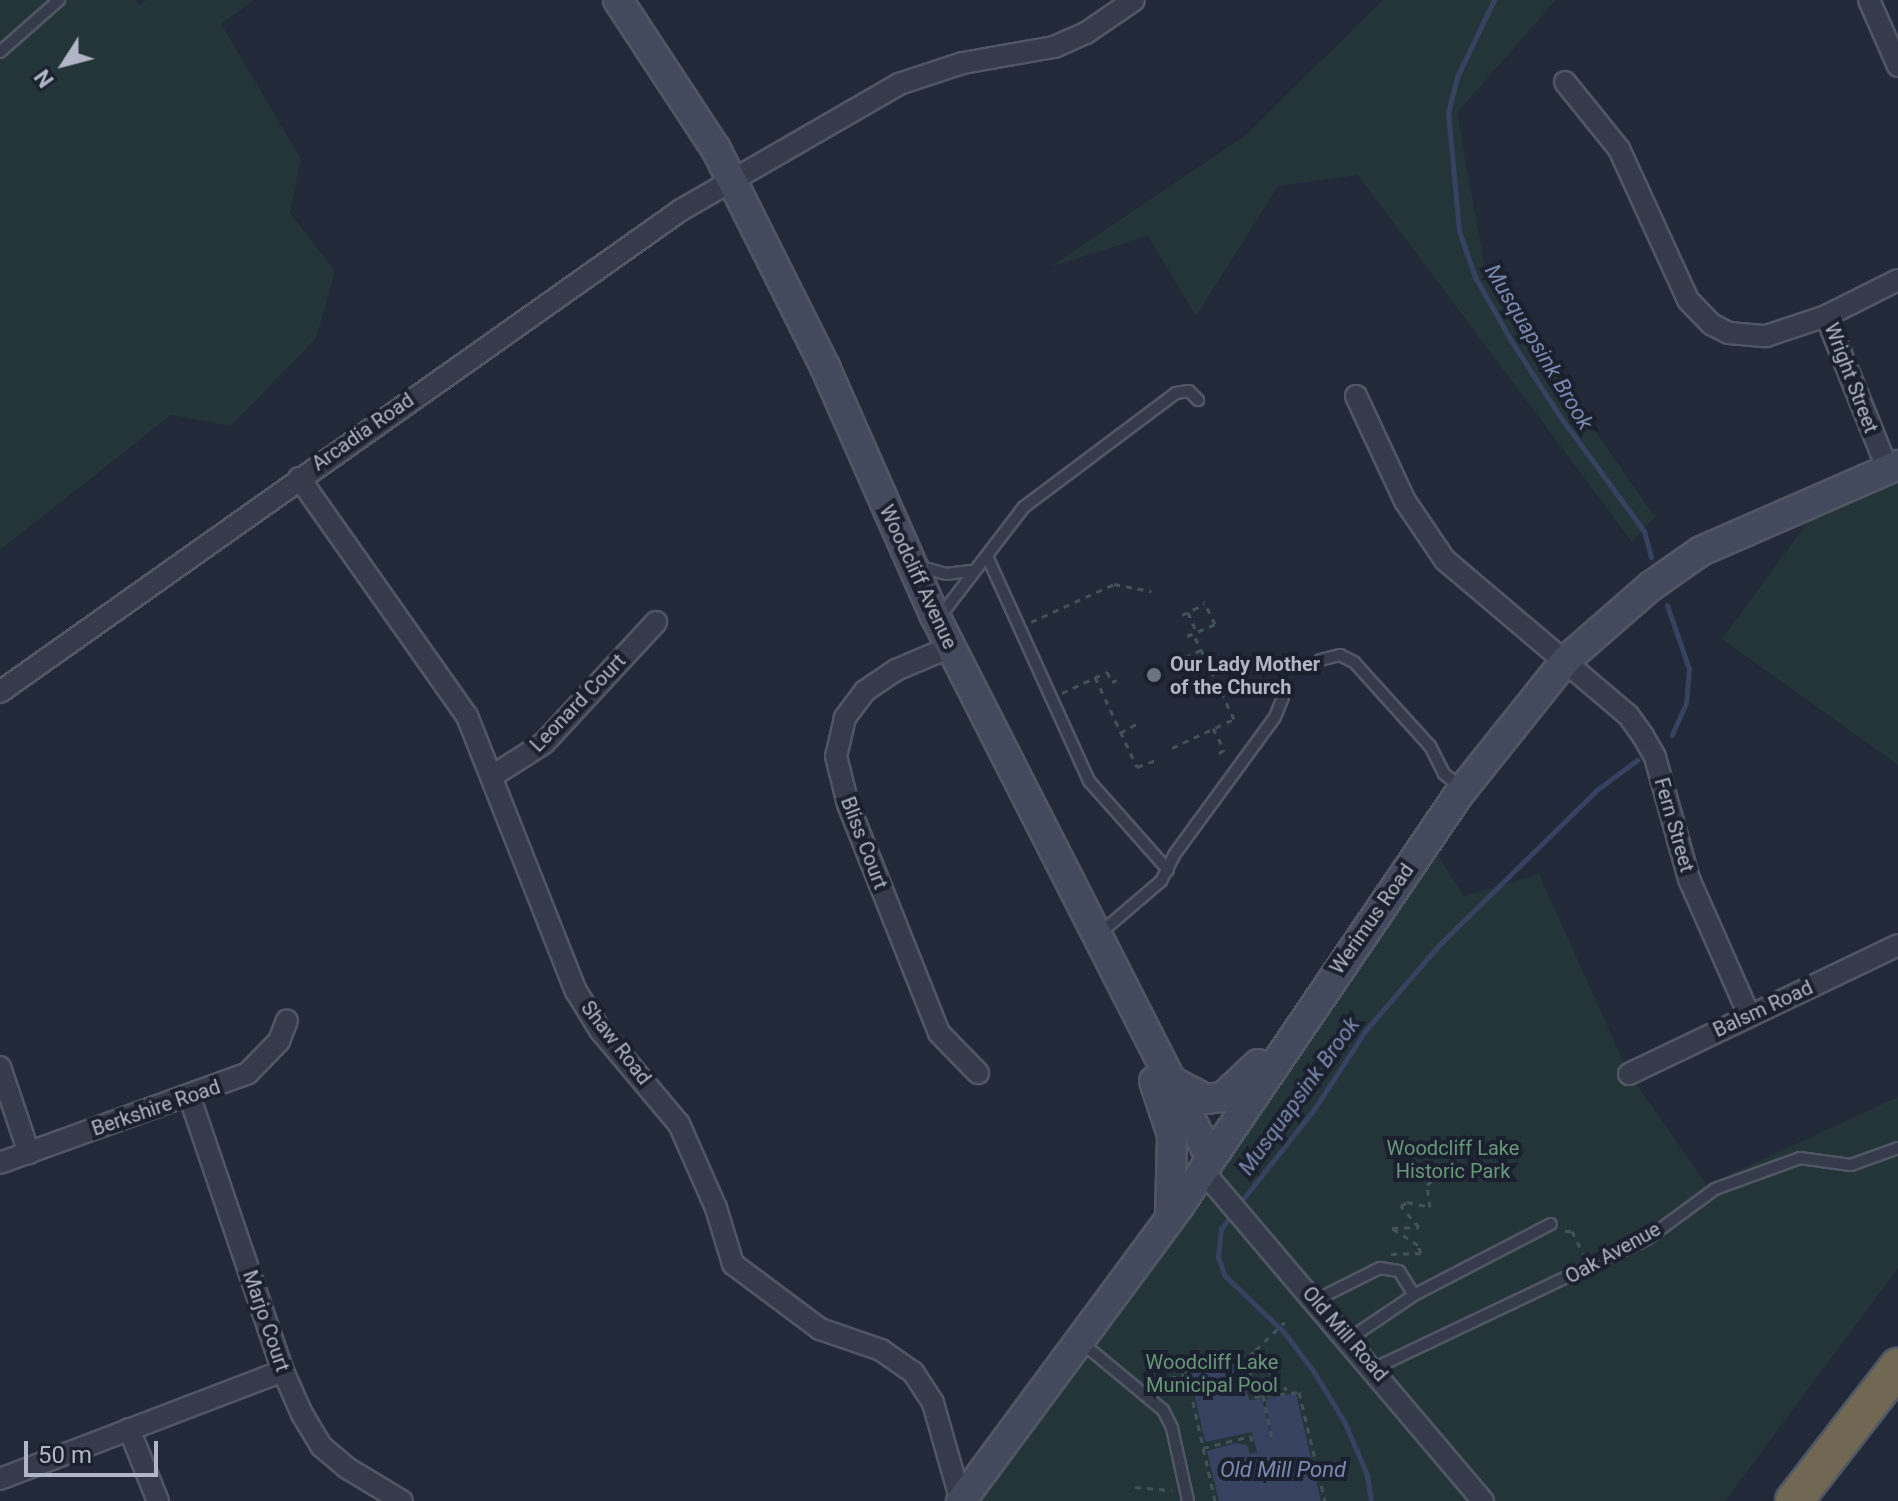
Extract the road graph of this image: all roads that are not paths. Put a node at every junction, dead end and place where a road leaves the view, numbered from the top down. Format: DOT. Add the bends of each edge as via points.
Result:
graph roads {
  1 [pos="59,0"];
  2 [pos="618,0"];
  3 [pos="1134,0"];
  4 [pos="1869,0"];
  5 [pos="0,52"];
  6 [pos="1898,66"];
  7 [pos="1565,82"];
  8 [pos="732,180"];
  9 [pos="1898,280"];
  10 [pos="1826,316"];
  11 [pos="1356,396"];
  12 [pos="1198,400"];
  13 [pos="1893,467"];
  14 [pos="299,478"];
  15 [pos="987,556"];
  16 [pos="908,561"];
  17 [pos="971,571"];
  18 [pos="656,622"];
  19 [pos="944,636"];
  20 [pos="1320,660"];
  21 [pos="1565,661"];
  22 [pos="0,692"];
  23 [pos="1283,697"];
  24 [pos="494,775"];
  25 [pos="1464,788"];
  26 [pos="1168,870"];
  27 [pos="1097,935"];
  28 [pos="1898,945"];
  29 [pos="1749,1015"];
  30 [pos="287,1020"];
  31 [pos="1301,1022"];
  32 [pos="1152,1044"];
  33 [pos="0,1067"];
  34 [pos="978,1073"];
  35 [pos="1629,1074"];
  36 [pos="1172,1081"];
  37 [pos="190,1098"];
  38 [pos="1898,1148"];
  39 [pos="29,1153"];
  40 [pos="0,1163"];
  41 [pos="1207,1165"];
  42 [pos="1170,1218"];
  43 [pos="1551,1224"];
  44 [pos="1414,1295"];
  45 [pos="1316,1300"];
  46 [pos="1349,1339"];
  47 [pos="1079,1341"];
  48 [pos="1898,1367"];
  49 [pos="1375,1368"];
  50 [pos="283,1371"];
  51 [pos="129,1429"];
  52 [pos="0,1479"];
  53 [pos="158,1501"];
  54 [pos="402,1501"];
  55 [pos="961,1501"];
  56 [pos="1188,1501"];
  57 [pos="1483,1501"];
  58 [pos="1794,1501"];
  1 -- 5 [label="lane"];
  2 -- 8 [label="main road, Woodcliff Avenue"];
  3 -- 8 [label="street, Arcadia Road" via="1086,33 1054,47 963,63 899,84"];
  4 -- 6 [label="street"];
  7 -- 10 [label="street" via="1619,149 1698,314 1729,333 1747,337"];
  8 -- 14 [label="street, Arcadia Road"];
  8 -- 16 [label="main road, Woodcliff Avenue" via="825,367"];
  9 -- 10 [label="street, Wright Street"];
  10 -- 13 [label="street, Wright Street"];
  11 -- 21 [label="street, Fern Street" via="1405,501 1445,560"];
  12 -- 15 [label="lane" via="1187,391 1166,401 1024,507"];
  13 -- 21 [label="main road, Werimus Road" via="1701,551 1614,615"];
  14 -- 22 [label="street, Arcadia Road"];
  14 -- 24 [label="street, Shaw Road" via="441,674"];
  15 -- 17 [label="lane"];
  15 -- 26 [label="lane" via="1089,781"];
  16 -- 17 [label="lane" via="939,574"];
  16 -- 19 [label="main road, Woodcliff Avenue"];
  17 -- 19 [label="lane"];
  18 -- 24 [label="street, Leonard Court" via="544,743"];
  19 -- 27 [label="main road, Woodcliff Avenue"];
  19 -- 34 [label="street, Bliss Court" via="865,691 845,718 836,756 848,804 939,1033"];
  20 -- 25 [label="lane" via="1340,655 1354,662 1430,746 1444,774"];
  21 -- 25 [label="main road, Werimus Road"];
  21 -- 29 [label="street, Fern Street" via="1628,715 1655,757 1689,879"];
  23 -- 26 [label="lane" via="1275,717"];
  24 -- 55 [label="street, Shaw Road" via="576,991 600,1030 679,1124 716,1208 733,1264 820,1329 881,1350 913,1372 933,1403"];
  25 -- 31 [label="main road, Werimus Road"];
  26 -- 27 [label="lane"];
  27 -- 32 [label="main road, Woodcliff Avenue"];
  28 -- 29 [label="street, Balsm Road"];
  29 -- 35 [label="street, Balsm Road"];
  30 -- 37 [label="street, Berkshire Road" via="279,1041 248,1073"];
  31 -- 36 [label="main road" via="1223,1097 1206,1099"];
  31 -- 41 [label="main road, Werimus Road"];
  32 -- 36 [label="main road, Woodcliff Avenue"];
  32 -- 42 [label="main road" via="1155,1083 1172,1135"];
  33 -- 39 [label="street"];
  36 -- 41 [label="main road, Woodcliff Avenue"];
  37 -- 39 [label="street, Berkshire Road"];
  37 -- 50 [label="street, Marjo Court"];
  38 -- 49 [label="lane, Oak Avenue" via="1851,1165 1800,1158 1760,1170 1715,1189 1647,1239"];
  39 -- 40 [label="street, Berkshire Road"];
  41 -- 42 [label="main road, Werimus Road"];
  41 -- 45 [label="street, Old Mill Road" via="1228,1199"];
  42 -- 47 [label="main road, Werimus Road"];
  43 -- 44 [label="lane"];
  44 -- 45 [label="lane" via="1399,1271 1380,1268"];
  44 -- 46 [label="lane"];
  45 -- 46 [label="street, Old Mill Road"];
  46 -- 49 [label="street, Old Mill Road"];
  47 -- 55 [label="main road, Werimus Road"];
  47 -- 56 [label="lane" via="1153,1398 1172,1428"];
  48 -- 58 [label="highway"];
  49 -- 57 [label="street, Old Mill Road"];
  50 -- 51 [label="street"];
  50 -- 54 [label="street, Marjo Court" via="321,1446"];
  51 -- 52 [label="street"];
  51 -- 53 [label="street"];
}
